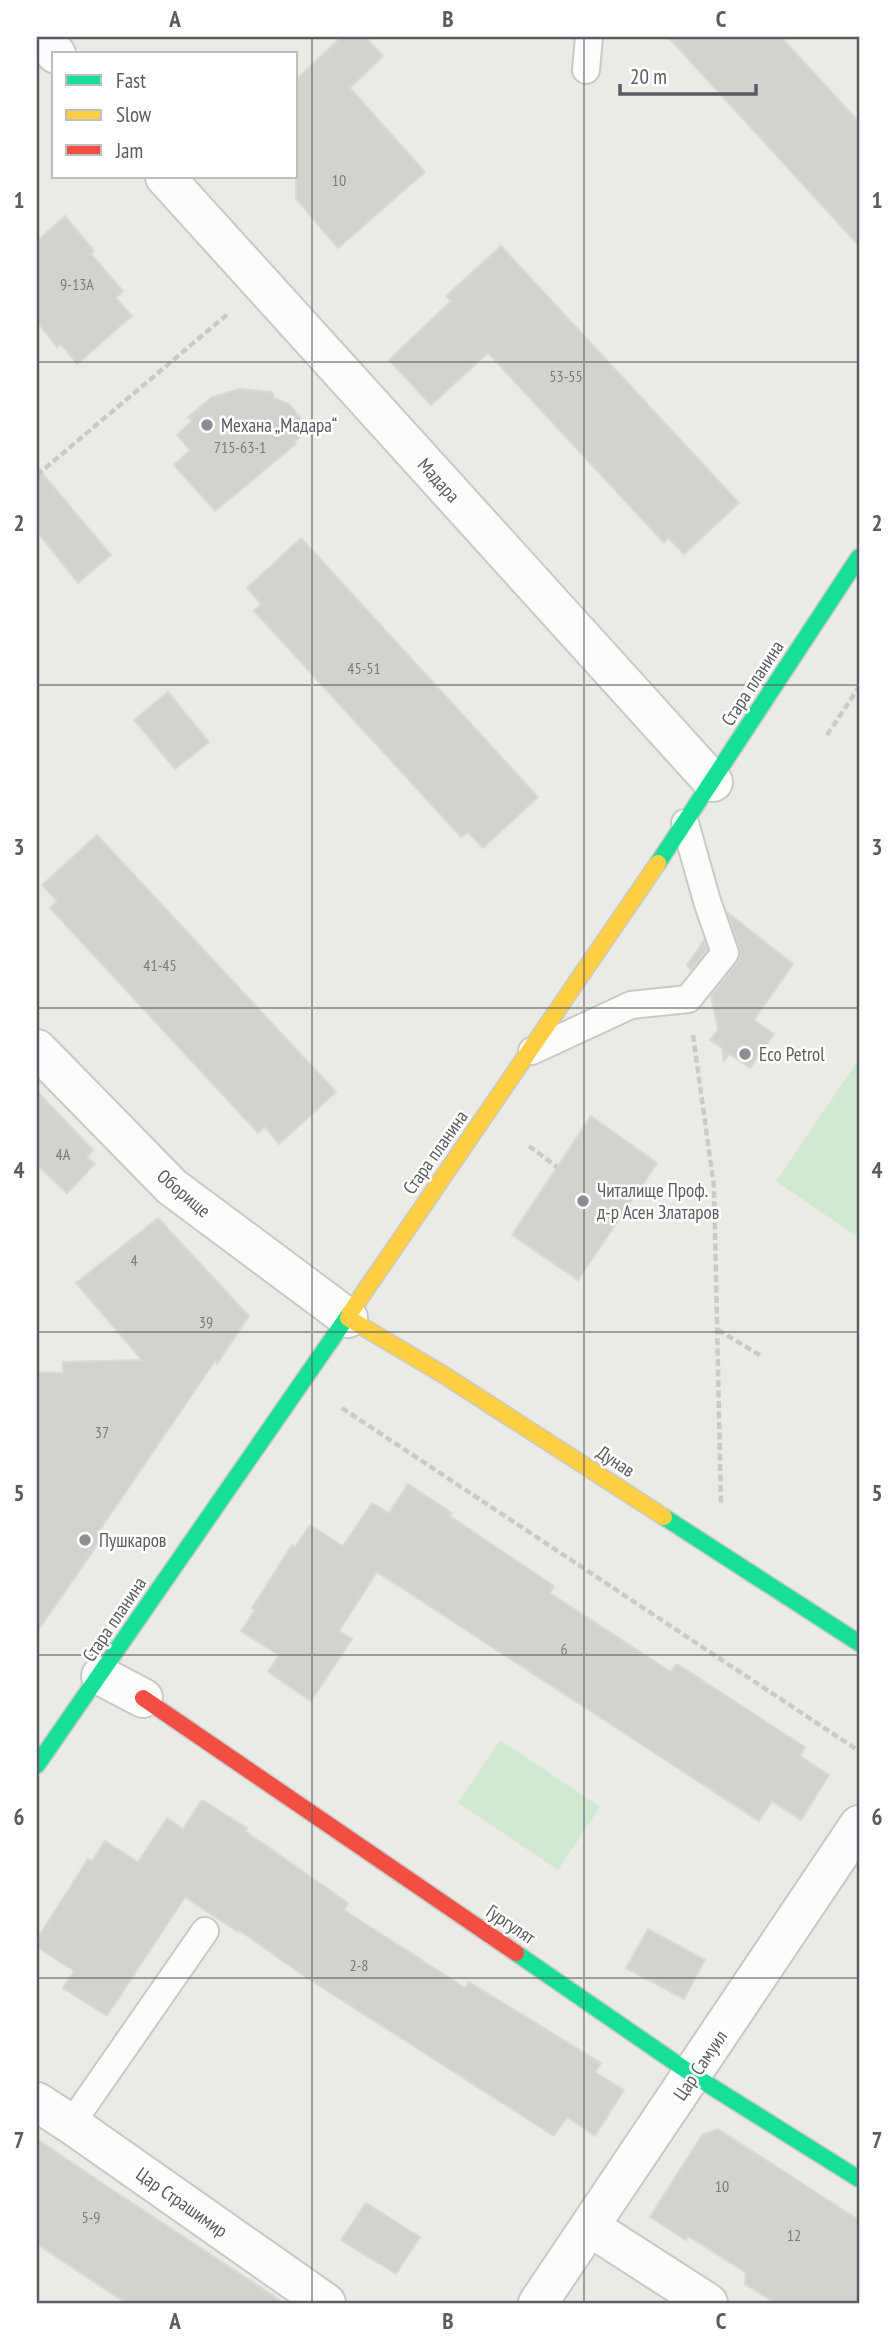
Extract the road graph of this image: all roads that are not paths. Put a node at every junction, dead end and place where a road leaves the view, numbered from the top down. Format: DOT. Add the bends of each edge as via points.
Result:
graph roads {
  1 [pos="40,37"];
  2 [pos="589,37"];
  3 [pos="54,52"];
  4 [pos="586,70"];
  5 [pos="166,178"];
  6 [pos="859,557"];
  7 [pos="713,782"];
  8 [pos="685,824"];
  9 [pos="37,1049"];
  10 [pos="532,1051"];
  11 [pos="348,1318"];
  12 [pos="859,1643"];
  13 [pos="101,1676"];
  14 [pos="143,1698"];
  15 [pos="37,1765"];
  16 [pos="859,1825"];
  17 [pos="205,1931"];
  18 [pos="693,2074"];
  19 [pos="37,2102"];
  20 [pos="71,2124"];
  21 [pos="859,2179"];
  22 [pos="590,2227"];
  23 [pos="326,2303"];
  24 [pos="538,2303"];
  25 [pos="708,2303"];
  1 -- 3 [label="street"];
  2 -- 4 [label="lane"];
  5 -- 7 [label="street, Мадара"];
  6 -- 7 [label="main road, Стара планина"];
  7 -- 8 [label="main road, Стара планина"];
  8 -- 10 [label="main road, Стара планина"];
  8 -- 10 [label="lane" via="725,953 688,999 631,1005"];
  9 -- 11 [label="street, Оборище" via="172,1187"];
  10 -- 11 [label="main road, Стара планина"];
  11 -- 12 [label="main road, Дунав"];
  11 -- 13 [label="main road, Стара планина"];
  13 -- 14 [label="street"];
  13 -- 15 [label="main road, Стара планина"];
  14 -- 18 [label="main road, Гургулят"];
  16 -- 18 [label="street, Цар Самуил"];
  17 -- 20 [label="lane"];
  18 -- 21 [label="main road, Гургулят"];
  18 -- 22 [label="street, Цар Самуил"];
  19 -- 20 [label="street, Цар Страшимир"];
  20 -- 23 [label="street, Цар Страшимир"];
  22 -- 24 [label="street, Цар Самуил"];
  22 -- 25 [label="street"];
}
